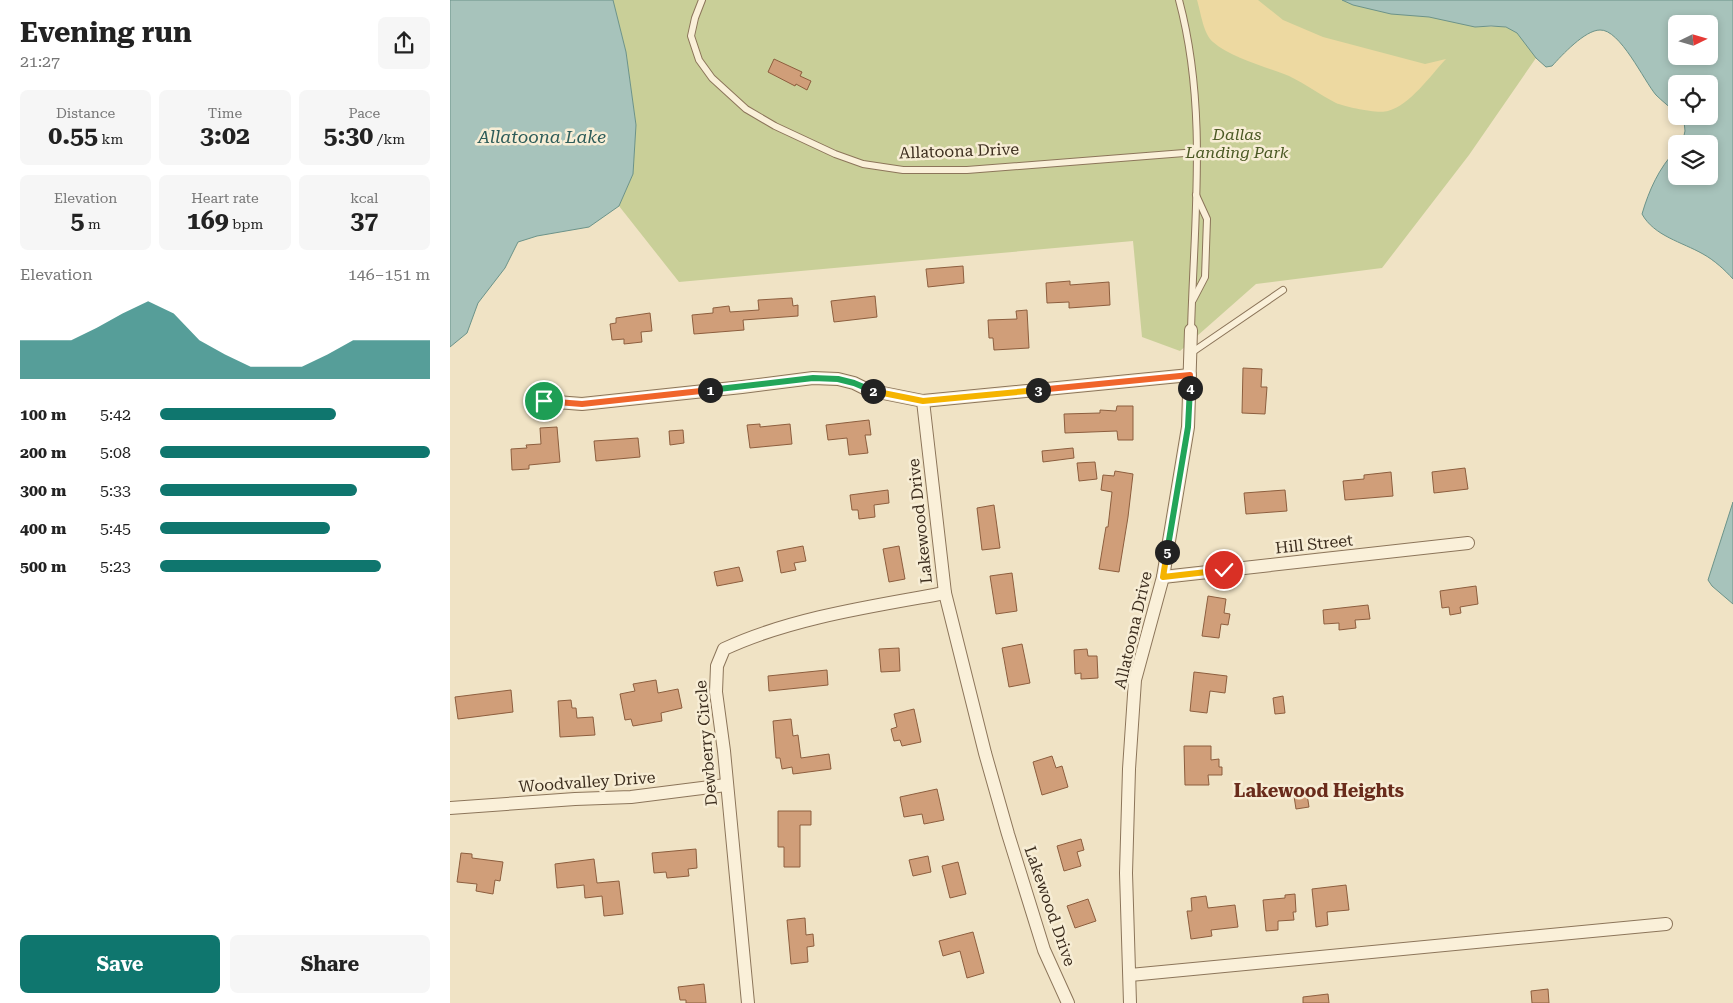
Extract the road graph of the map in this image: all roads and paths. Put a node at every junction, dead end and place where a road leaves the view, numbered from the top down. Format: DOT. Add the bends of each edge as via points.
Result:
graph roads {
  1 [pos="702,0"];
  2 [pos="1179,0"];
  3 [pos="1197,152"];
  4 [pos="1196,194"];
  5 [pos="1283,290"];
  6 [pos="1192,304"];
  7 [pos="1191,330"];
  8 [pos="1190,353"];
  9 [pos="1190,375"];
  10 [pos="544,401"];
  11 [pos="923,401"];
  12 [pos="1468,543"];
  13 [pos="1163,577"];
  14 [pos="945,593"];
  15 [pos="726,785"];
  16 [pos="450,808"];
  17 [pos="1666,924"];
  18 [pos="1130,975"];
  19 [pos="748,1003"];
  20 [pos="1068,1003"];
  21 [pos="1130,1003"];
  1 -- 3 [label="lane, Allatoona Drive" via="691,36 699,60 712,78 746,110 835,154 863,164 903,170 967,170"];
  2 -- 3 [label="lane, Allatoona Drive" via="1193,68"];
  3 -- 4 [label="lane, Allatoona Drive"];
  4 -- 6 [label="lane"];
  4 -- 6 [label="lane, Allatoona Drive" via="1207,219 1205,278"];
  5 -- 8 [label="lane"];
  6 -- 7 [label="lane, Allatoona Drive"];
  7 -- 8 [label="street, Allatoona Drive"];
  8 -- 9 [label="street, Allatoona Drive"];
  9 -- 11 [label="street"];
  9 -- 13 [label="street, Allatoona Drive" via="1188,427"];
  10 -- 11 [label="street" via="582,404 813,378 838,379 868,390"];
  11 -- 14 [label="street, Lakewood Drive"];
  12 -- 13 [label="street, Hill Street"];
  13 -- 18 [label="street, Allatoona Drive" via="1135,680 1126,863"];
  14 -- 15 [label="street, Dewberry Circle" via="798,624 752,636 724,649 716,666 716,692"];
  14 -- 20 [label="street, Lakewood Drive" via="1008,834 1044,950"];
  15 -- 16 [label="street, Woodvalley Drive" via="631,797"];
  15 -- 19 [label="street, Dewberry Circle"];
  17 -- 18 [label="street"];
  18 -- 21 [label="street, Allatoona Drive"];
}
